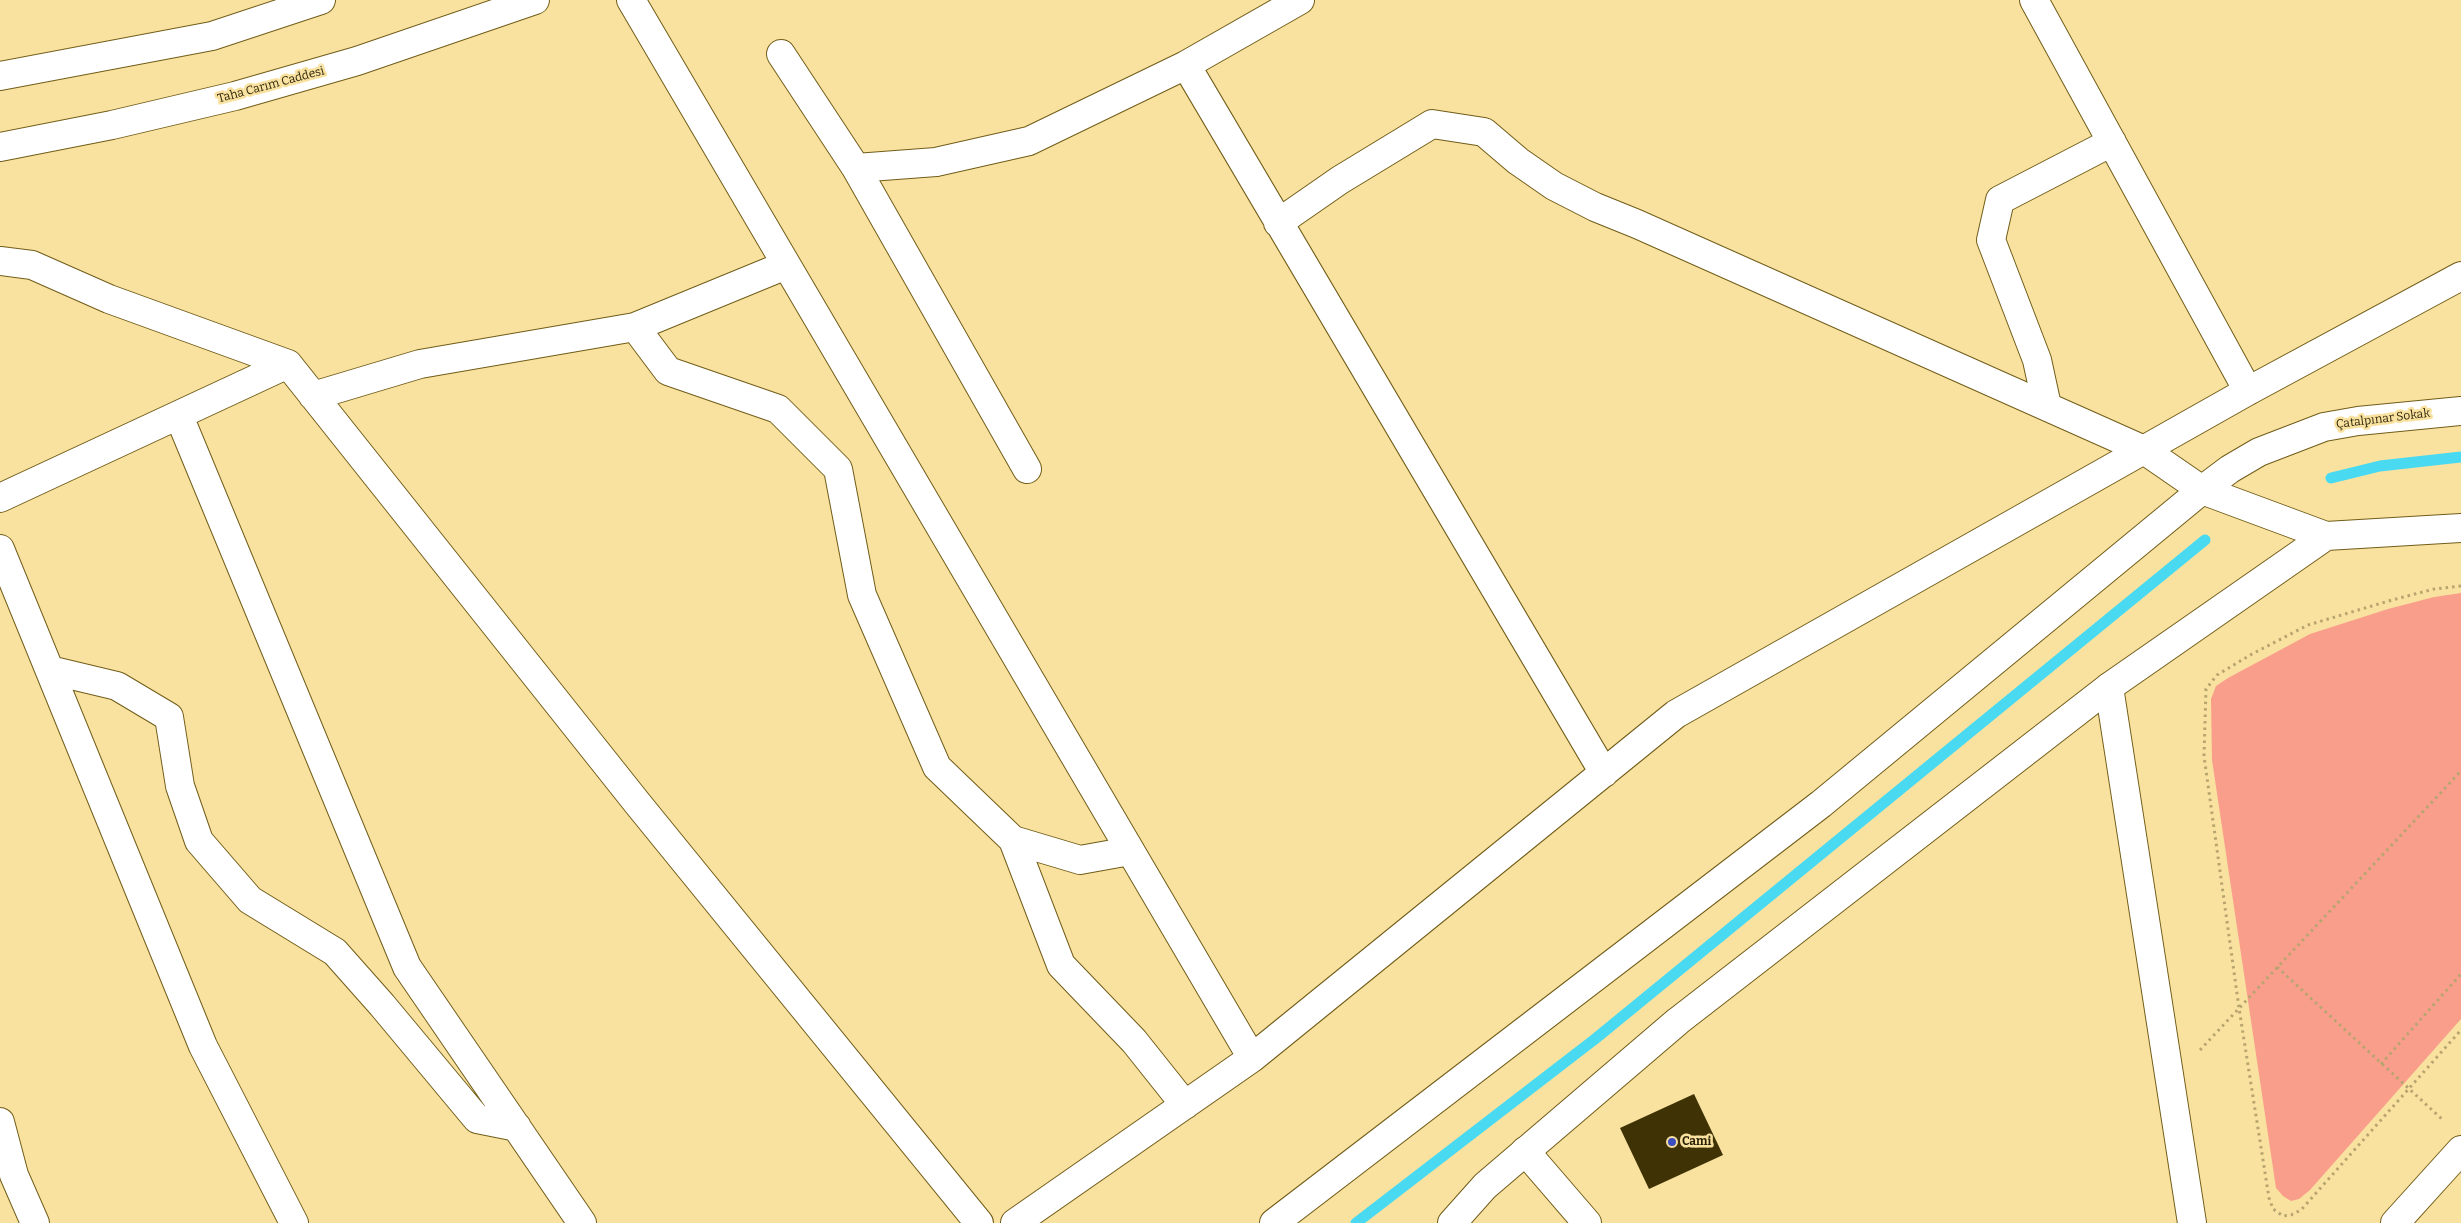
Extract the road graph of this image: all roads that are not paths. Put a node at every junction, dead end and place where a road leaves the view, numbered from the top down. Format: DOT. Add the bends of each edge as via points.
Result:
graph roads {
  1 [pos="321,0"];
  2 [pos="535,0"];
  3 [pos="631,0"];
  4 [pos="1300,0"];
  5 [pos="2034,0"];
  6 [pos="781,54"];
  7 [pos="1186,66"];
  8 [pos="0,76"];
  9 [pos="2112,142"];
  10 [pos="0,147"];
  11 [pos="856,168"];
  12 [pos="1278,223"];
  13 [pos="0,261"];
  14 [pos="786,265"];
  15 [pos="2461,276"];
  16 [pos="635,327"];
  17 [pos="288,364"];
  18 [pos="2248,391"];
  19 [pos="314,396"];
  20 [pos="2047,406"];
  21 [pos="2461,411"];
  22 [pos="180,416"];
  23 [pos="2144,450"];
  24 [pos="1027,469"];
  25 [pos="2202,490"];
  26 [pos="0,498"];
  27 [pos="2461,528"];
  28 [pos="2326,536"];
  29 [pos="0,549"];
  30 [pos="50,670"];
  31 [pos="2108,687"];
  32 [pos="1604,772"];
  33 [pos="1013,840"];
  34 [pos="1130,850"];
  35 [pos="1252,1058"];
  36 [pos="1184,1105"];
  37 [pos="0,1122"];
  38 [pos="517,1127"];
  39 [pos="2461,1150"];
  40 [pos="1526,1151"];
  41 [pos="35,1223"];
  42 [pos="294,1223"];
  43 [pos="582,1223"];
  44 [pos="979,1223"];
  45 [pos="1016,1223"];
  46 [pos="1274,1223"];
  47 [pos="1452,1223"];
  48 [pos="1588,1223"];
  49 [pos="2192,1223"];
  50 [pos="2395,1223"];
  1 -- 8 [label="street" via="212,36"];
  2 -- 10 [label="street, Taha Carım Caddesi" via="357,61 235,96"];
  3 -- 14 [label="street"];
  4 -- 7 [label="street"];
  5 -- 9 [label="street"];
  6 -- 11 [label="street"];
  7 -- 11 [label="street" via="1029,141 936,162"];
  7 -- 12 [label="street"];
  9 -- 18 [label="street"];
  9 -- 20 [label="street" via="2000,200 1991,240 2036,360"];
  11 -- 24 [label="street"];
  12 -- 20 [label="street" via="1340,180 1432,124 1484,132 1554,186 1595,207"];
  12 -- 32 [label="street"];
  13 -- 17 [label="street" via="32,265 109,299"];
  14 -- 16 [label="street"];
  14 -- 34 [label="street"];
  15 -- 18 [label="street"];
  16 -- 19 [label="street" via="420,364"];
  16 -- 33 [label="street" via="668,371 778,409 838,469 862,594 937,767"];
  17 -- 19 [label="street"];
  17 -- 22 [label="street"];
  18 -- 23 [label="street"];
  19 -- 44 [label="street" via="638,804"];
  20 -- 23 [label="street"];
  21 -- 25 [label="street, Çatalpınar Sokak" via="2358,420 2324,427 2260,452"];
  22 -- 26 [label="street"];
  22 -- 38 [label="street" via="407,967"];
  23 -- 25 [label="street"];
  23 -- 32 [label="street" via="1676,714"];
  25 -- 28 [label="street"];
  25 -- 46 [label="street, Çatalpınar Sokak" via="1821,804"];
  27 -- 28 [label="street"];
  28 -- 31 [label="street"];
  29 -- 30 [label="street"];
  30 -- 38 [label="street" via="117,686 169,717 180,786 199,841 250,900 334,952 477,1119"];
  30 -- 42 [label="street" via="204,1046"];
  31 -- 40 [label="street" via="1678,1021"];
  31 -- 49 [label="street"];
  32 -- 35 [label="street"];
  33 -- 34 [label="street" via="1080,860"];
  33 -- 36 [label="street" via="1061,964 1134,1041"];
  34 -- 35 [label="street"];
  35 -- 36 [label="street"];
  36 -- 45 [label="street"];
  37 -- 41 [label="street" via="14,1175"];
  38 -- 43 [label="street"];
  39 -- 50 [label="street"];
  40 -- 47 [label="street" via="1485,1186"];
  40 -- 48 [label="street"];
}
